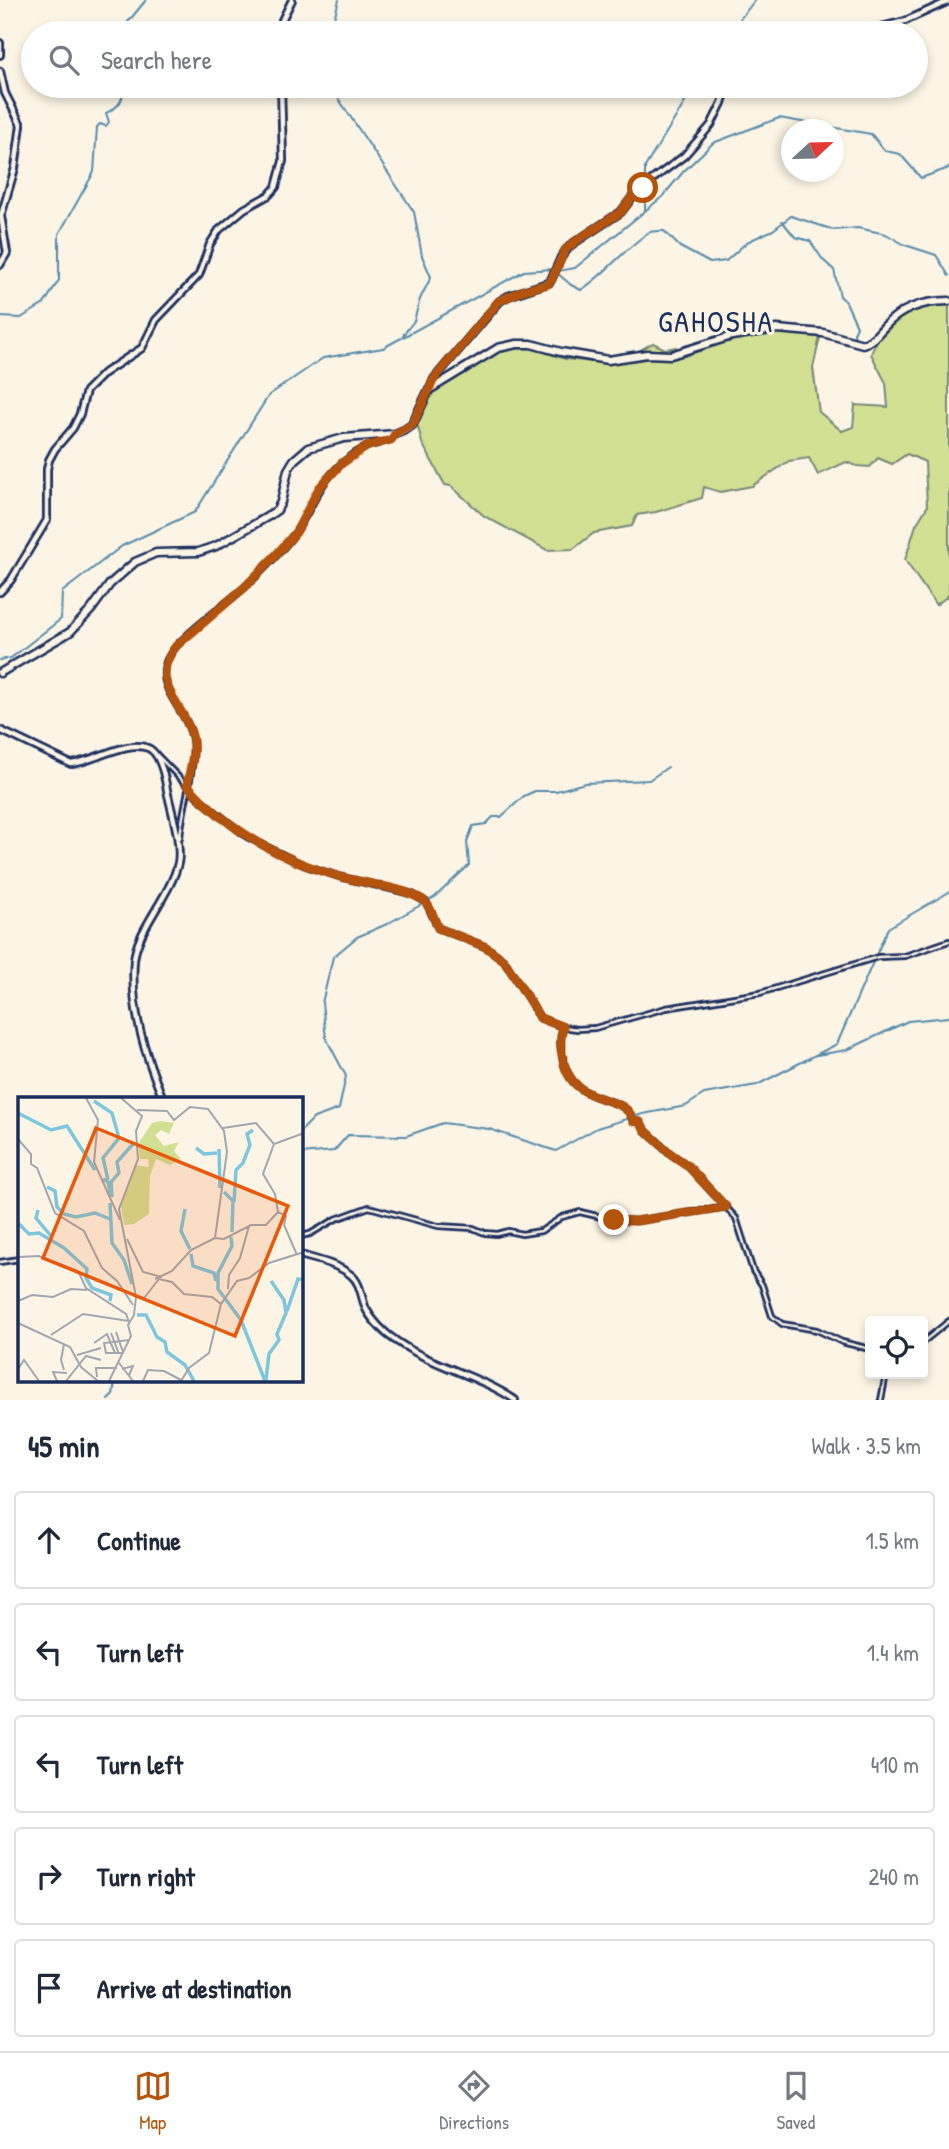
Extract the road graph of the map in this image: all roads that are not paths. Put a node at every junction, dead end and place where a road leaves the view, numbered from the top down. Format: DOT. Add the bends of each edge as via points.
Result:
graph roads {
  1 [pos="292,0"];
  2 [pos="949,1"];
  3 [pos="282,21"];
  4 [pos="905,21"];
  5 [pos="0,43"];
  6 [pos="0,55"];
  7 [pos="0,71"];
  8 [pos="281,98"];
  9 [pos="723,98"];
  10 [pos="0,265"];
  11 [pos="949,301"];
  12 [pos="429,390"];
  13 [pos="395,434"];
  14 [pos="0,583"];
  15 [pos="2,590"];
  16 [pos="0,673"];
  17 [pos="0,730"];
  18 [pos="154,753"];
  19 [pos="187,785"];
  20 [pos="178,856"];
  21 [pos="949,941"];
  22 [pos="563,1027"];
  23 [pos="162,1097"];
  24 [pos="726,1207"];
  25 [pos="303,1236"];
  26 [pos="303,1256"];
  27 [pos="18,1259"];
  28 [pos="0,1262"];
  29 [pos="949,1321"];
  30 [pos="928,1338"];
  31 [pos="865,1348"];
  32 [pos="885,1379"];
  33 [pos="515,1400"];
  34 [pos="881,1400"];
  1 -- 3 [label="street"];
  2 -- 4 [label="street"];
  5 -- 6 [label="street"];
  7 -- 10 [label="street" via="21,125 15,168 2,209 7,253"];
  8 -- 15 [label="street" via="283,161 276,187 219,230 199,275 156,320 142,348 86,391 80,414 47,469 47,520"];
  9 -- 12 [label="street" via="710,125 684,156 645,184 621,212 571,245 548,284 499,301"];
  11 -- 12 [label="main road" via="906,309 863,344 823,333 777,329 732,336 671,355 608,360 531,344 512,345 498,348"];
  12 -- 13 [label="main road" via="412,425"];
  13 -- 16 [label="main road" via="344,438 307,448 288,470 281,502 267,517 216,546 198,552 156,553 135,562 110,583 70,632"];
  13 -- 19 [label="street" via="342,463 319,488 296,532 282,548 168,656 165,682 193,739"];
  14 -- 15 [label="street"];
  17 -- 18 [label="street" via="71,764 131,747"];
  18 -- 19 [label="street"];
  18 -- 20 [label="street" via="165,776"];
  19 -- 20 [label="street"];
  19 -- 22 [label="street" via="247,837 276,852 426,902 438,928 486,947 504,960 540,1018"];
  20 -- 23 [label="street" via="134,958 142,1045"];
  21 -- 22 [label="street" via="760,993 666,1008 595,1028"];
  22 -- 24 [label="street" via="559,1040 563,1066 578,1088 621,1104 632,1113 633,1121 640,1122 687,1165"];
  24 -- 25 [label="street" via="636,1221 580,1212 541,1231 522,1234 438,1226 369,1207"];
  24 -- 31 [label="street" via="736,1218 772,1316 782,1324 817,1330"];
  26 -- 33 [label="street" via="349,1273 367,1309 394,1340"];
  27 -- 28 [label="street"];
  29 -- 30 [label="street"];
  32 -- 34 [label="street"];
}
